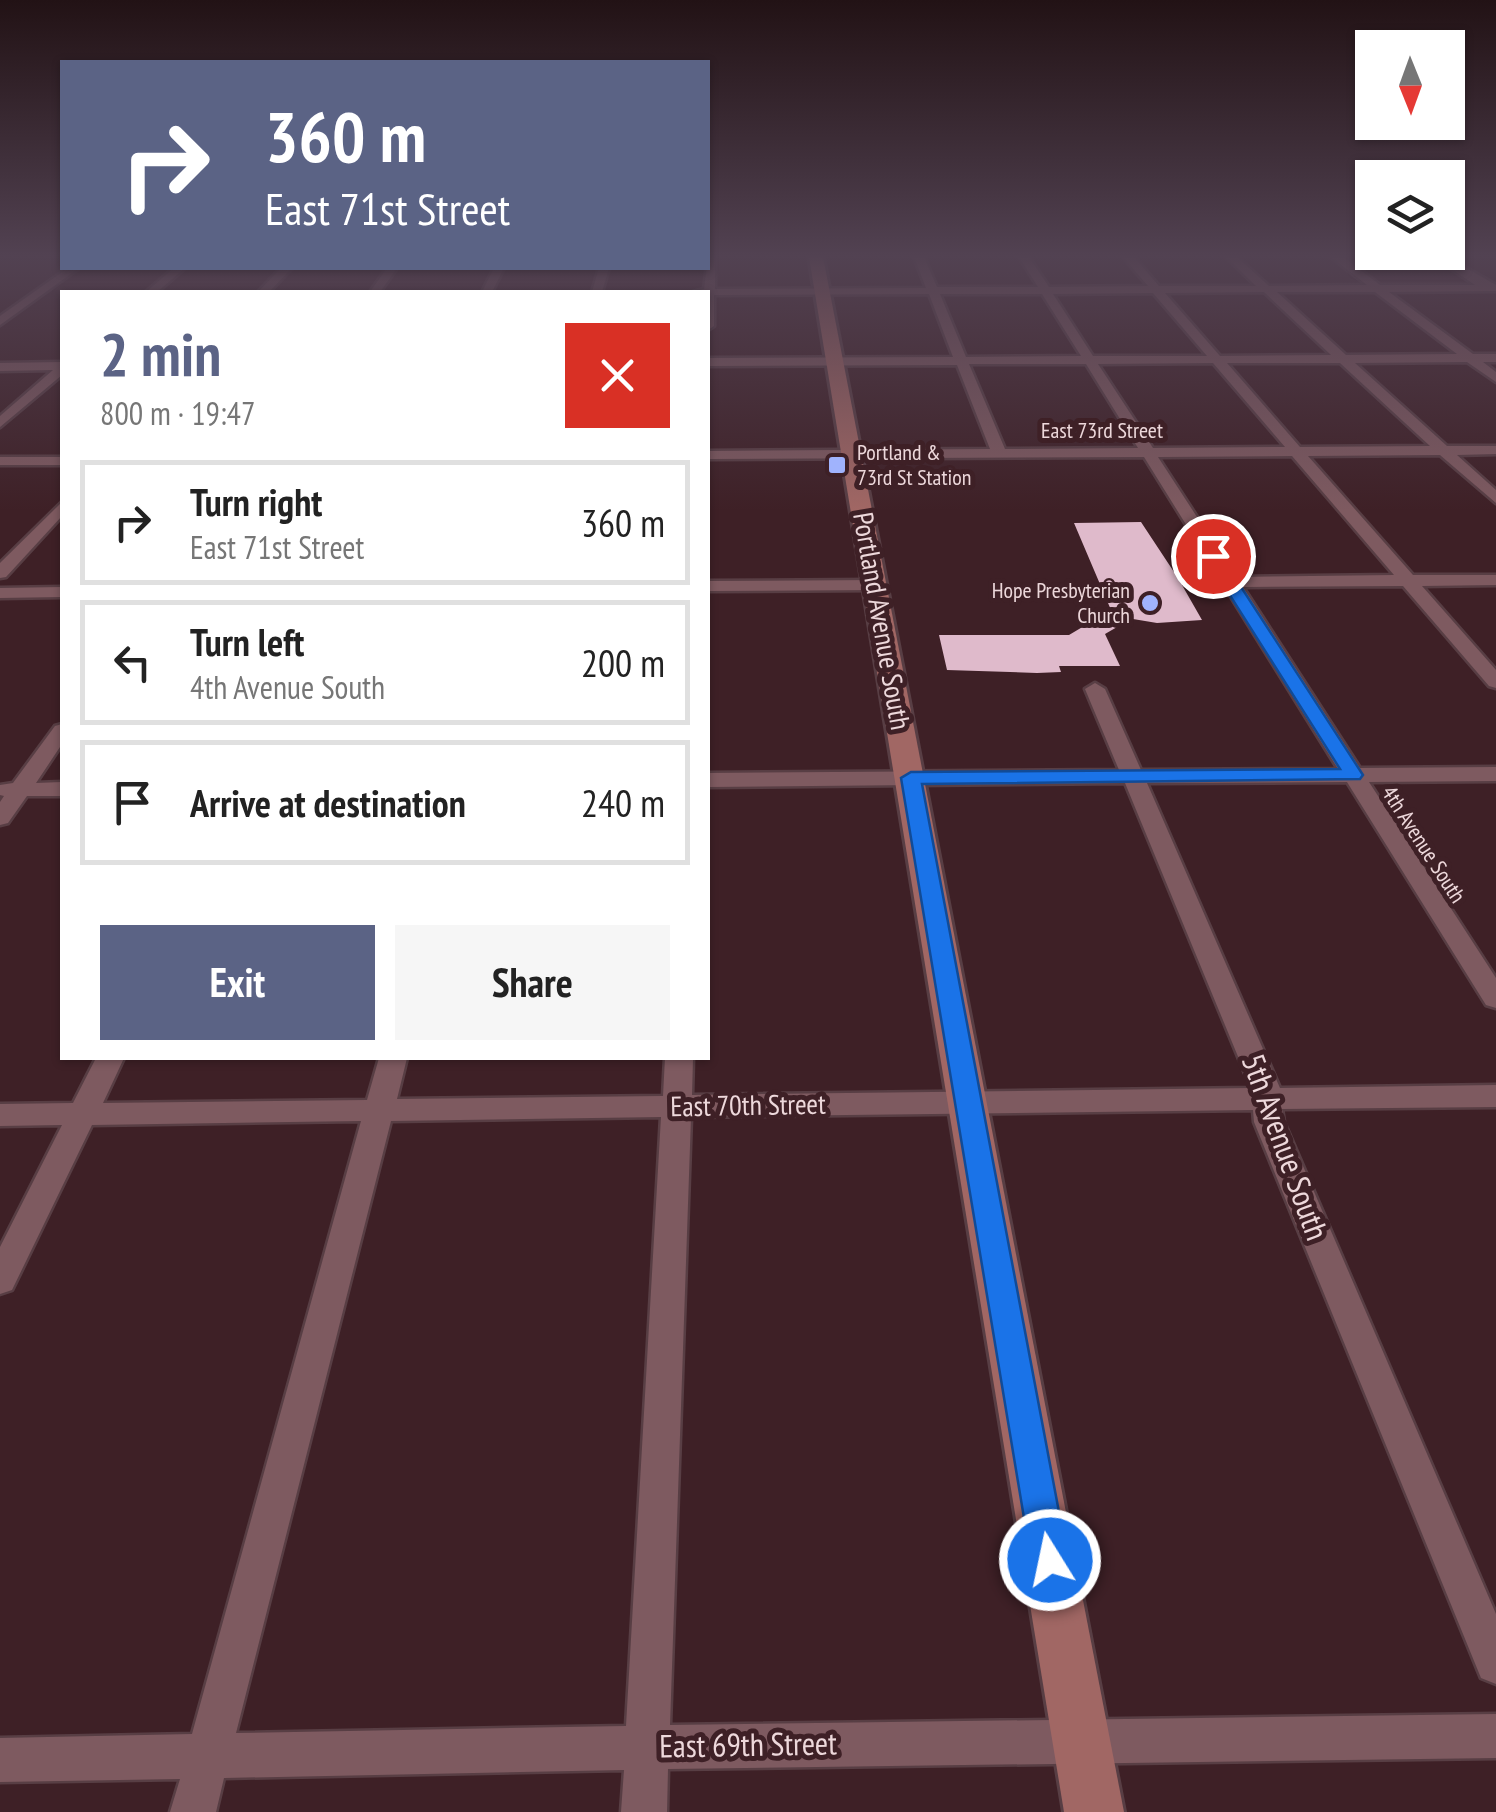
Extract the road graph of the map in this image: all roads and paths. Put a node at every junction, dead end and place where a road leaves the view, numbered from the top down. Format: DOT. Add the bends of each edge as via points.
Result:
graph roads {
  1 [pos="833,342"];
  2 [pos="954,342"];
  3 [pos="1078,342"];
  4 [pos="1201,342"];
  5 [pos="1326,342"];
  6 [pos="1448,342"];
  7 [pos="1344,358"];
  8 [pos="1470,358"];
  9 [pos="1496,358"];
  10 [pos="1216,359"];
  11 [pos="962,360"];
  12 [pos="1090,360"];
  13 [pos="837,361"];
  14 [pos="710,362"];
  15 [pos="0,367"];
  16 [pos="60,368"];
  17 [pos="60,370"];
  18 [pos="1496,378"];
  19 [pos="0,423"];
  20 [pos="1444,450"];
  21 [pos="1496,450"];
  22 [pos="1148,452"];
  23 [pos="1296,452"];
  24 [pos="999,453"];
  25 [pos="851,454"];
  26 [pos="710,455"];
  27 [pos="60,460"];
  28 [pos="0,461"];
  29 [pos="1496,498"];
  30 [pos="60,509"];
  31 [pos="0,573"];
  32 [pos="1496,580"];
  33 [pos="1409,581"];
  34 [pos="1230,582"];
  35 [pos="878,584"];
  36 [pos="710,586"];
  37 [pos="60,592"];
  38 [pos="0,593"];
  39 [pos="1496,682"];
  40 [pos="1095,689"];
  41 [pos="60,732"];
  42 [pos="1496,774"];
  43 [pos="1353,775"];
  44 [pos="1132,777"];
  45 [pos="911,778"];
  46 [pos="710,780"];
  47 [pos="60,789"];
  48 [pos="10,790"];
  49 [pos="0,818"];
  50 [pos="1496,999"];
  51 [pos="109,1060"];
  52 [pos="393,1060"];
  53 [pos="679,1060"];
  54 [pos="1496,1096"];
  55 [pos="1268,1099"];
  56 [pos="970,1102"];
  57 [pos="678,1106"];
  58 [pos="380,1110"];
  59 [pos="82,1114"];
  60 [pos="0,1116"];
  61 [pos="0,1280"];
  62 [pos="1496,1663"];
  63 [pos="1496,1736"];
  64 [pos="1081,1738"];
  65 [pos="647,1747"];
  66 [pos="208,1756"];
  67 [pos="0,1760"];
  68 [pos="193,1812"];
  69 [pos="644,1812"];
  70 [pos="1094,1812"];
  1 -- 13 [label="main road, Portland Avenue South"];
  2 -- 11 [label="street"];
  3 -- 12 [label="street, 4th Avenue South"];
  4 -- 10 [label="street"];
  5 -- 7 [label="street"];
  6 -- 8 [label="street"];
  7 -- 8 [label="street"];
  7 -- 10 [label="street"];
  7 -- 20 [label="street"];
  8 -- 9 [label="street"];
  8 -- 18 [label="street"];
  10 -- 12 [label="street"];
  10 -- 23 [label="street"];
  11 -- 12 [label="street"];
  11 -- 13 [label="street"];
  11 -- 24 [label="street"];
  12 -- 22 [label="street, 4th Avenue South"];
  13 -- 14 [label="street"];
  13 -- 25 [label="main road, Portland Avenue South"];
  15 -- 16 [label="street"];
  17 -- 19 [label="street"];
  20 -- 21 [label="street, East 73rd Street"];
  20 -- 23 [label="street, East 73rd Street"];
  20 -- 29 [label="street"];
  22 -- 23 [label="street, East 73rd Street"];
  22 -- 24 [label="street, East 73rd Street"];
  22 -- 34 [label="street, 4th Avenue South"];
  23 -- 33 [label="street"];
  24 -- 25 [label="street, East 73rd Street"];
  25 -- 26 [label="street, East 73rd Street"];
  25 -- 35 [label="main road, Portland Avenue South"];
  27 -- 28 [label="street"];
  30 -- 31 [label="street"];
  32 -- 33 [label="street"];
  33 -- 34 [label="street"];
  33 -- 39 [label="street"];
  34 -- 43 [label="street, 4th Avenue South"];
  35 -- 36 [label="street"];
  35 -- 45 [label="main road, Portland Avenue South"];
  37 -- 38 [label="street"];
  40 -- 44 [label="street, 5th Avenue South"];
  41 -- 48 [label="street"];
  42 -- 43 [label="street"];
  43 -- 44 [label="street"];
  43 -- 50 [label="street, 4th Avenue South"];
  44 -- 45 [label="street"];
  44 -- 55 [label="street, 5th Avenue South"];
  45 -- 46 [label="street"];
  45 -- 56 [label="main road, Portland Avenue South"];
  47 -- 48 [label="street"];
  48 -- 49 [label="street"];
  51 -- 59 [label="street"];
  52 -- 58 [label="street"];
  53 -- 57 [label="street"];
  54 -- 55 [label="street, East 70th Street"];
  55 -- 56 [label="street, East 70th Street"];
  55 -- 62 [label="street, 5th Avenue South" via="1269,1122"];
  56 -- 57 [label="street, East 70th Street"];
  56 -- 64 [label="main road, Portland Avenue South"];
  57 -- 58 [label="street, East 70th Street"];
  57 -- 65 [label="street"];
  58 -- 59 [label="street, East 70th Street"];
  58 -- 66 [label="street"];
  59 -- 60 [label="street, East 70th Street"];
  59 -- 61 [label="street"];
  63 -- 64 [label="street, East 69th Street"];
  64 -- 65 [label="street, East 69th Street"];
  64 -- 70 [label="main road, Portland Avenue South"];
  65 -- 66 [label="street, East 69th Street"];
  65 -- 69 [label="street"];
  66 -- 67 [label="street, East 69th Street"];
  66 -- 68 [label="street"];
}
